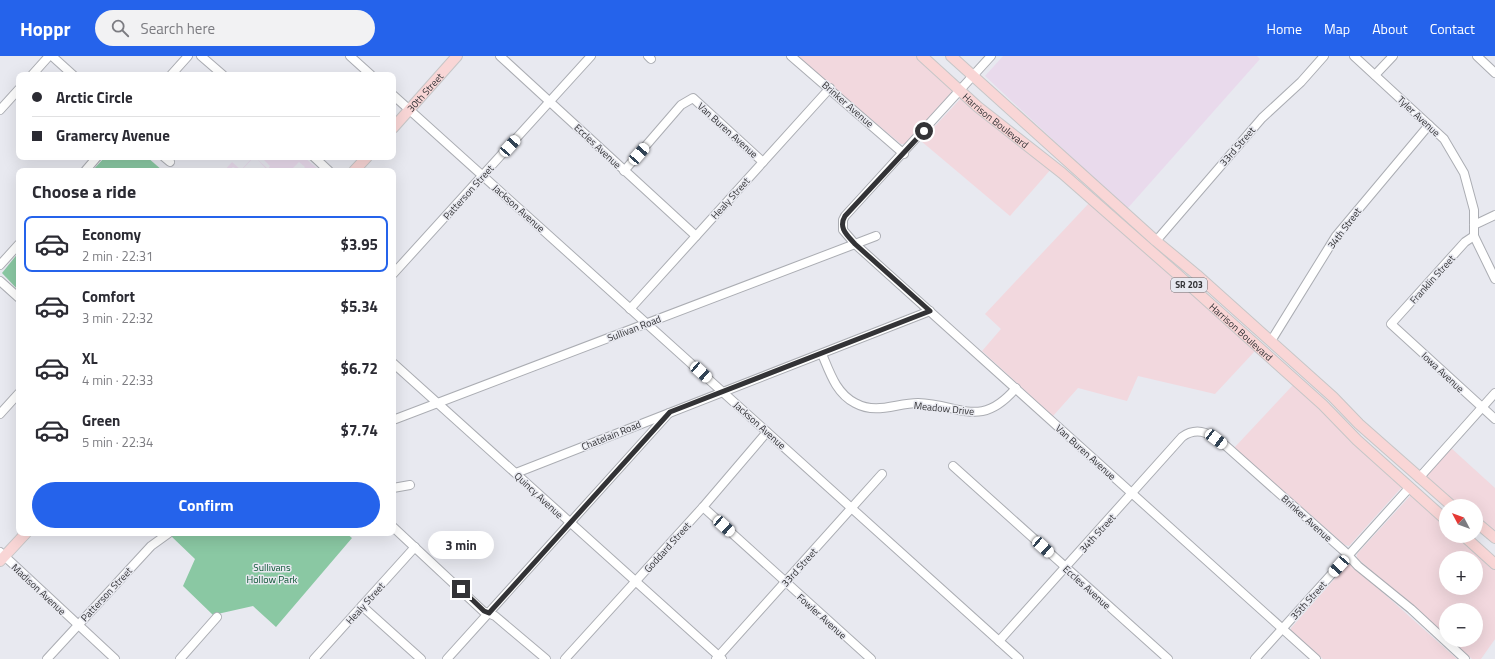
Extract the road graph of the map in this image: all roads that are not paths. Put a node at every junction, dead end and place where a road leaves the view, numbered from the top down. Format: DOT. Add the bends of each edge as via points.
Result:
graph roads {
  1 [pos="50,56"];
  2 [pos="188,56"];
  3 [pos="201,56"];
  4 [pos="350,56"];
  5 [pos="457,56"];
  6 [pos="500,56"];
  7 [pos="592,56"];
  8 [pos="792,56"];
  9 [pos="922,56"];
  10 [pos="951,56"];
  11 [pos="991,56"];
  12 [pos="1324,56"];
  13 [pos="1354,56"];
  14 [pos="1393,56"];
  15 [pos="1477,56"];
  16 [pos="35,72"];
  17 [pos="69,72"];
  18 [pos="174,72"];
  19 [pos="220,72"];
  20 [pos="368,72"];
  21 [pos="1495,73"];
  22 [pos="1374,75"];
  23 [pos="974,76"];
  24 [pos="830,88"];
  25 [pos="960,91"];
  26 [pos="16,92"];
  27 [pos="396,98"];
  28 [pos="550,101"];
  29 [pos="0,110"];
  30 [pos="409,110"];
  31 [pos="396,125"];
  32 [pos="1429,125"];
  33 [pos="904,154"];
  34 [pos="94,160"];
  35 [pos="317,160"];
  36 [pos="364,160"];
  37 [pos="763,162"];
  38 [pos="88,168"];
  39 [pos="326,168"];
  40 [pos="357,168"];
  41 [pos="624,171"];
  42 [pos="483,176"];
  43 [pos="1495,215"];
  44 [pos="1474,225"];
  45 [pos="696,236"];
  46 [pos="876,236"];
  47 [pos="1474,236"];
  48 [pos="1156,241"];
  49 [pos="855,244"];
  50 [pos="16,247"];
  51 [pos="0,265"];
  52 [pos="396,271"];
  53 [pos="1495,279"];
  54 [pos="0,281"];
  55 [pos="16,295"];
  56 [pos="630,309"];
  57 [pos="930,311"];
  58 [pos="646,323"];
  59 [pos="1391,324"];
  60 [pos="1271,341"];
  61 [pos="822,354"];
  62 [pos="396,366"];
  63 [pos="1016,388"];
  64 [pos="723,392"];
  65 [pos="1495,393"];
  66 [pos="16,396"];
  67 [pos="437,403"];
  68 [pos="1482,408"];
  69 [pos="670,412"];
  70 [pos="0,414"];
  71 [pos="396,419"];
  72 [pos="1495,420"];
  73 [pos="1198,430"];
  74 [pos="767,432"];
  75 [pos="953,466"];
  76 [pos="516,473"];
  77 [pos="882,474"];
  78 [pos="1419,478"];
  79 [pos="410,484"];
  80 [pos="396,487"];
  81 [pos="1410,487"];
  82 [pos="1132,494"];
  83 [pos="1444,499"];
  84 [pos="703,507"];
  85 [pos="852,508"];
  86 [pos="1439,514"];
  87 [pos="570,523"];
  88 [pos="1483,528"];
  89 [pos="396,530"];
  90 [pos="23,536"];
  91 [pos="165,536"];
  92 [pos="1495,538"];
  93 [pos="1472,543"];
  94 [pos="415,547"];
  95 [pos="2,556"];
  96 [pos="1348,556"];
  97 [pos="1495,564"];
  98 [pos="1066,568"];
  99 [pos="636,582"];
  100 [pos="785,583"];
  101 [pos="362,606"];
  102 [pos="489,613"];
  103 [pos="217,617"];
  104 [pos="77,625"];
  105 [pos="1282,629"];
  106 [pos="1000,641"];
  107 [pos="719,658"];
  108 [pos="47,659"];
  109 [pos="115,659"];
  110 [pos="180,659"];
  111 [pos="314,659"];
  112 [pos="421,659"];
  113 [pos="447,659"];
  114 [pos="546,659"];
  115 [pos="565,659"];
  116 [pos="871,659"];
  117 [pos="1019,659"];
  118 [pos="1168,659"];
  119 [pos="1255,659"];
  120 [pos="1316,659"];
  121 [pos="1465,659"];
  1 -- 16 [label="street"];
  1 -- 17 [label="street"];
  2 -- 18 [label="street"];
  3 -- 19 [label="street"];
  4 -- 20 [label="street"];
  5 -- 30 [label="main road, 30th Street"];
  6 -- 28 [label="street, Eccles Avenue"];
  7 -- 28 [label="street, Patterson Street"];
  8 -- 24 [label="street, Brinker Avenue"];
  9 -- 25 [label="main road, Harrison Boulevard / SR 203"];
  10 -- 23 [label="main road, Harrison Boulevard / SR 203"];
  11 -- 23 [label="street, Van Buren Avenue"];
  12 -- 48 [label="street, 33rd Street" via="1301,82 1262,118"];
  13 -- 22 [label="street, Tyler Avenue"];
  14 -- 22 [label="street"];
  15 -- 21 [label="street"];
  22 -- 32 [label="street, Tyler Avenue"];
  23 -- 25 [label="street, Van Buren Avenue"];
  23 -- 48 [label="main road, Harrison Boulevard / SR 203"];
  24 -- 33 [label="street, Brinker Avenue"];
  24 -- 37 [label="street, Healy Street"];
  25 -- 33 [label="street, Van Buren Avenue"];
  25 -- 81 [label="main road, Harrison Boulevard / SR 203" via="1060,172 1177,274"];
  26 -- 29 [label="street"];
  27 -- 30 [label="street, Jackson Avenue"];
  28 -- 41 [label="street, Eccles Avenue"];
  28 -- 42 [label="street, Patterson Street"];
  30 -- 31 [label="main road, 30th Street"];
  30 -- 42 [label="street, Jackson Avenue"];
  32 -- 44 [label="street, Tyler Avenue" via="1444,139 1464,173 1474,210"];
  32 -- 60 [label="street, 34th Street" via="1336,236"];
  33 -- 49 [label="street, Van Buren Avenue" via="843,220 843,230"];
  34 -- 38 [label="street"];
  35 -- 39 [label="street"];
  36 -- 40 [label="main road"];
  37 -- 41 [label="street, Van Buren Avenue" via="693,98 681,105"];
  37 -- 45 [label="street, Healy Street"];
  41 -- 45 [label="street, Eccles Avenue"];
  42 -- 52 [label="street, Patterson Street"];
  42 -- 56 [label="street, Jackson Avenue"];
  43 -- 44 [label="street"];
  44 -- 47 [label="street, Tyler Avenue"];
  45 -- 56 [label="street, Healy Street"];
  46 -- 49 [label="street, Sullivan Road"];
  47 -- 53 [label="street, Tyler Avenue"];
  47 -- 59 [label="street, Franklin Street" via="1465,242"];
  48 -- 60 [label="main road, Harrison Boulevard / SR 203"];
  49 -- 57 [label="street, Van Buren Avenue"];
  49 -- 58 [label="street, Sullivan Road"];
  50 -- 51 [label="street"];
  54 -- 55 [label="street"];
  56 -- 58 [label="street, Jackson Avenue"];
  57 -- 61 [label="street, Chatelain Road"];
  57 -- 63 [label="street, Van Buren Avenue"];
  58 -- 64 [label="street, Jackson Avenue"];
  58 -- 67 [label="street, Sullivan Road"];
  59 -- 68 [label="street, Iowa Avenue"];
  60 -- 78 [label="main road, Harrison Boulevard / SR 203"];
  61 -- 63 [label="street, Meadow Drive" via="840,391 867,408 918,403 978,412 995,406"];
  61 -- 64 [label="street, Chatelain Road"];
  62 -- 67 [label="street, Quincy Avenue"];
  63 -- 82 [label="street, Van Buren Avenue"];
  64 -- 69 [label="street, Chatelain Road"];
  64 -- 74 [label="street, Jackson Avenue"];
  65 -- 68 [label="street"];
  66 -- 70 [label="street"];
  67 -- 71 [label="street, Sullivan Road"];
  67 -- 76 [label="street, Quincy Avenue"];
  68 -- 72 [label="street, Iowa Avenue"];
  68 -- 78 [label="street"];
  69 -- 76 [label="street, Chatelain Road"];
  69 -- 87 [label="street"];
  73 -- 82 [label="street, 34th Street" via="1182,437"];
  73 -- 96 [label="street, Brinker Avenue" via="1226,446"];
  74 -- 84 [label="street, Goddard Street"];
  74 -- 85 [label="street, Jackson Avenue"];
  75 -- 98 [label="street, Eccles Avenue"];
  76 -- 87 [label="street, Quincy Avenue"];
  77 -- 85 [label="street, 33rd Street"];
  78 -- 83 [label="main road, Harrison Boulevard / SR 203"];
  79 -- 80 [label="street"];
  81 -- 86 [label="main road, Harrison Boulevard / SR 203"];
  81 -- 96 [label="street, 35th Street"];
  82 -- 98 [label="street, 34th Street"];
  82 -- 105 [label="street, Van Buren Avenue"];
  84 -- 99 [label="street, Goddard Street"];
  84 -- 100 [label="street, Fowler Avenue"];
  85 -- 100 [label="street, 33rd Street"];
  85 -- 106 [label="street, Jackson Avenue"];
  87 -- 99 [label="street, Quincy Avenue"];
  87 -- 102 [label="street"];
  88 -- 92 [label="main road"];
  89 -- 94 [label="street"];
  90 -- 95 [label="main road"];
  91 -- 104 [label="street, Patterson Street" via="151,546"];
  93 -- 97 [label="main road"];
  94 -- 101 [label="street, Healy Street"];
  94 -- 102 [label="street"];
  95 -- 104 [label="street, Madison Avenue"];
  96 -- 105 [label="street, 35th Street"];
  96 -- 121 [label="street, Brinker Avenue"];
  98 -- 106 [label="street, 34th Street"];
  98 -- 118 [label="street, Eccles Avenue"];
  99 -- 107 [label="street, Quincy Avenue"];
  99 -- 115 [label="street, Goddard Street"];
  100 -- 107 [label="street, 33rd Street"];
  100 -- 116 [label="street, Fowler Avenue"];
  101 -- 111 [label="street, Healy Street"];
  101 -- 112 [label="street"];
  102 -- 113 [label="street"];
  102 -- 114 [label="street" via="496,616"];
  103 -- 110 [label="street"];
  104 -- 108 [label="street, Patterson Street"];
  104 -- 109 [label="street, Madison Avenue"];
  105 -- 119 [label="street, 35th Street"];
  105 -- 120 [label="street, Van Buren Avenue"];
  106 -- 117 [label="street, Jackson Avenue"];
}
